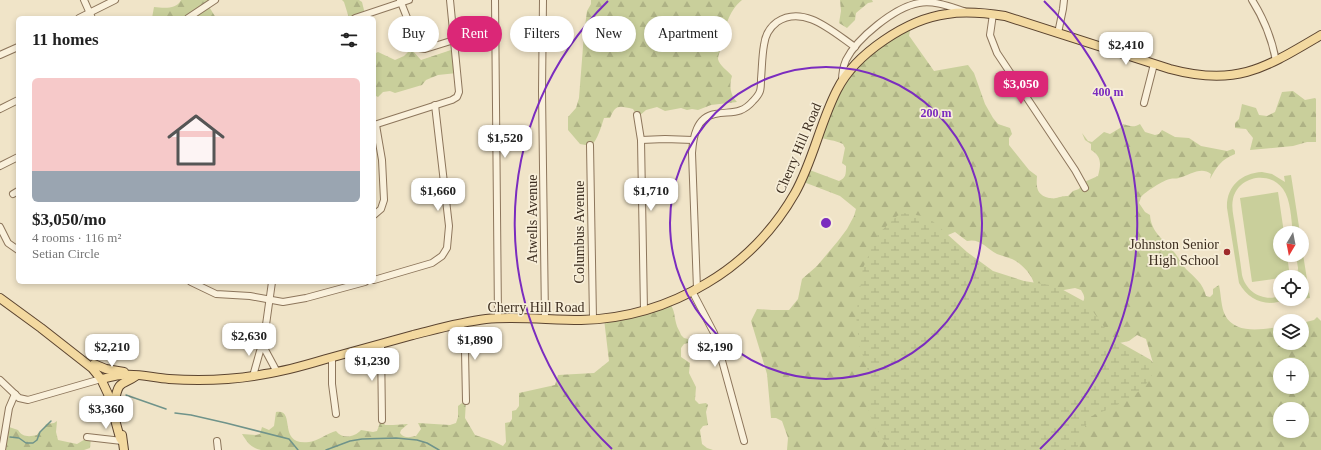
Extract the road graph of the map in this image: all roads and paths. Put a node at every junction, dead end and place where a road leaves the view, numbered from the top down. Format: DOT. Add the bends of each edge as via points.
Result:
graph roads {
  1 [pos="84,0"];
  2 [pos="115,0"];
  3 [pos="215,0"];
  4 [pos="410,0"];
  5 [pos="450,0"];
  6 [pos="495,0"];
  7 [pos="543,0"];
  8 [pos="1064,0"];
  9 [pos="1252,0"];
  10 [pos="400,1"];
  11 [pos="930,1"];
  12 [pos="973,13"];
  13 [pos="993,14"];
  14 [pos="91,15"];
  15 [pos="191,16"];
  16 [pos="360,16"];
  17 [pos="452,16"];
  18 [pos="1058,33"];
  19 [pos="1321,35"];
  20 [pos="447,42"];
  21 [pos="855,47"];
  22 [pos="16,48"];
  23 [pos="455,52"];
  24 [pos="0,56"];
  25 [pos="1276,61"];
  26 [pos="1154,64"];
  27 [pos="841,83"];
  28 [pos="16,101"];
  29 [pos="1144,103"];
  30 [pos="435,106"];
  31 [pos="0,109"];
  32 [pos="637,115"];
  33 [pos="376,125"];
  34 [pos="376,130"];
  35 [pos="641,140"];
  36 [pos="693,140"];
  37 [pos="590,145"];
  38 [pos="16,158"];
  39 [pos="0,166"];
  40 [pos="1085,188"];
  41 [pos="376,213"];
  42 [pos="0,227"];
  43 [pos="16,249"];
  44 [pos="376,279"];
  45 [pos="195,284"];
  46 [pos="272,284"];
  47 [pos="357,284"];
  48 [pos="695,290"];
  49 [pos="0,298"];
  50 [pos="270,301"];
  51 [pos="644,311"];
  52 [pos="498,318"];
  53 [pos="545,319"];
  54 [pos="593,319"];
  55 [pos="460,323"];
  56 [pos="44,331"];
  57 [pos="381,344"];
  58 [pos="264,346"];
  59 [pos="332,358"];
  60 [pos="94,364"];
  61 [pos="277,372"];
  62 [pos="137,375"];
  63 [pos="253,376"];
  64 [pos="156,377"];
  65 [pos="104,378"];
  66 [pos="0,380"];
  67 [pos="15,394"];
  68 [pos="115,400"];
  69 [pos="466,401"];
  70 [pos="336,414"];
  71 [pos="382,420"];
  72 [pos="87,437"];
  73 [pos="217,440"];
  74 [pos="122,441"];
  75 [pos="744,441"];
  76 [pos="2,450"];
  77 [pos="124,450"];
  78 [pos="218,450"];
  1 -- 14 [label="street"];
  2 -- 14 [label="street"];
  3 -- 15 [label="street"];
  4 -- 10 [label="street"];
  5 -- 17 [label="street"];
  6 -- 52 [label="street"];
  7 -- 53 [label="street, Atwells Avenue"];
  8 -- 18 [label="street"];
  9 -- 25 [label="street" via="1271,38"];
  10 -- 16 [label="street"];
  10 -- 20 [label="street" via="418,48 425,49"];
  11 -- 12 [label="street"];
  11 -- 21 [label="street" via="894,14 861,39"];
  12 -- 13 [label="main road, Cherry Hill Road"];
  12 -- 27 [label="main road, Cherry Hill Road" via="947,14 905,27 872,50"];
  13 -- 18 [label="main road, Cherry Hill Road"];
  13 -- 40 [label="street" via="990,35 997,53"];
  18 -- 26 [label="main road, Cherry Hill Road"];
  19 -- 25 [label="main road, Cherry Hill Road"];
  21 -- 27 [label="street" via="844,66"];
  21 -- 36 [label="street" via="814,20 800,16 782,19 771,26 766,36 760,91 754,100 741,111 713,114 705,118"];
  22 -- 24 [label="street"];
  23 -- 30 [label="street" via="458,96"];
  25 -- 26 [label="main road, Cherry Hill Road" via="1246,73 1216,77 1192,75"];
  26 -- 29 [label="street"];
  27 -- 48 [label="main road, Cherry Hill Road" via="801,181 786,208 743,257"];
  28 -- 31 [label="street"];
  30 -- 33 [label="street"];
  30 -- 44 [label="street" via="449,226 447,248 442,256 432,263"];
  32 -- 35 [label="street"];
  34 -- 41 [label="street" via="382,160 384,200"];
  35 -- 36 [label="street"];
  35 -- 51 [label="street"];
  36 -- 48 [label="street"];
  37 -- 54 [label="street, Columbus Avenue"];
  38 -- 39 [label="street"];
  42 -- 43 [label="street" via="8,243"];
  45 -- 50 [label="street" via="216,294 250,296"];
  46 -- 50 [label="street"];
  47 -- 50 [label="street" via="297,300"];
  48 -- 51 [label="main road, Cherry Hill Road"];
  48 -- 75 [label="street" via="716,339"];
  49 -- 56 [label="main road"];
  50 -- 58 [label="street"];
  51 -- 54 [label="main road, Cherry Hill Road"];
  52 -- 53 [label="main road, Cherry Hill Road"];
  52 -- 55 [label="main road, Cherry Hill Road"];
  53 -- 54 [label="main road, Cherry Hill Road"];
  55 -- 57 [label="main road, Cherry Hill Road"];
  55 -- 69 [label="street" via="465,351"];
  56 -- 60 [label="main road"];
  56 -- 65 [label="main road"];
  57 -- 59 [label="main road, Cherry Hill Road"];
  57 -- 71 [label="street"];
  58 -- 61 [label="street"];
  58 -- 63 [label="street" via="260,351"];
  59 -- 61 [label="main road, Cherry Hill Road"];
  59 -- 70 [label="street"];
  60 -- 64 [label="main road" via="106,369"];
  60 -- 65 [label="main road"];
  61 -- 63 [label="main road, Cherry Hill Road"];
  62 -- 64 [label="main road, Cherry Hill Road"];
  62 -- 65 [label="main road, Cherry Hill Road" via="125,374"];
  62 -- 68 [label="main road" via="121,384"];
  63 -- 64 [label="main road, Cherry Hill Road" via="200,380"];
  65 -- 67 [label="street" via="28,400 23,400"];
  65 -- 68 [label="main road"];
  65 -- 74 [label="main road"];
  66 -- 67 [label="street"];
  67 -- 76 [label="street" via="9,408"];
  68 -- 74 [label="main road"];
  72 -- 74 [label="street"];
  73 -- 78 [label="street"];
  74 -- 77 [label="main road"];
}
